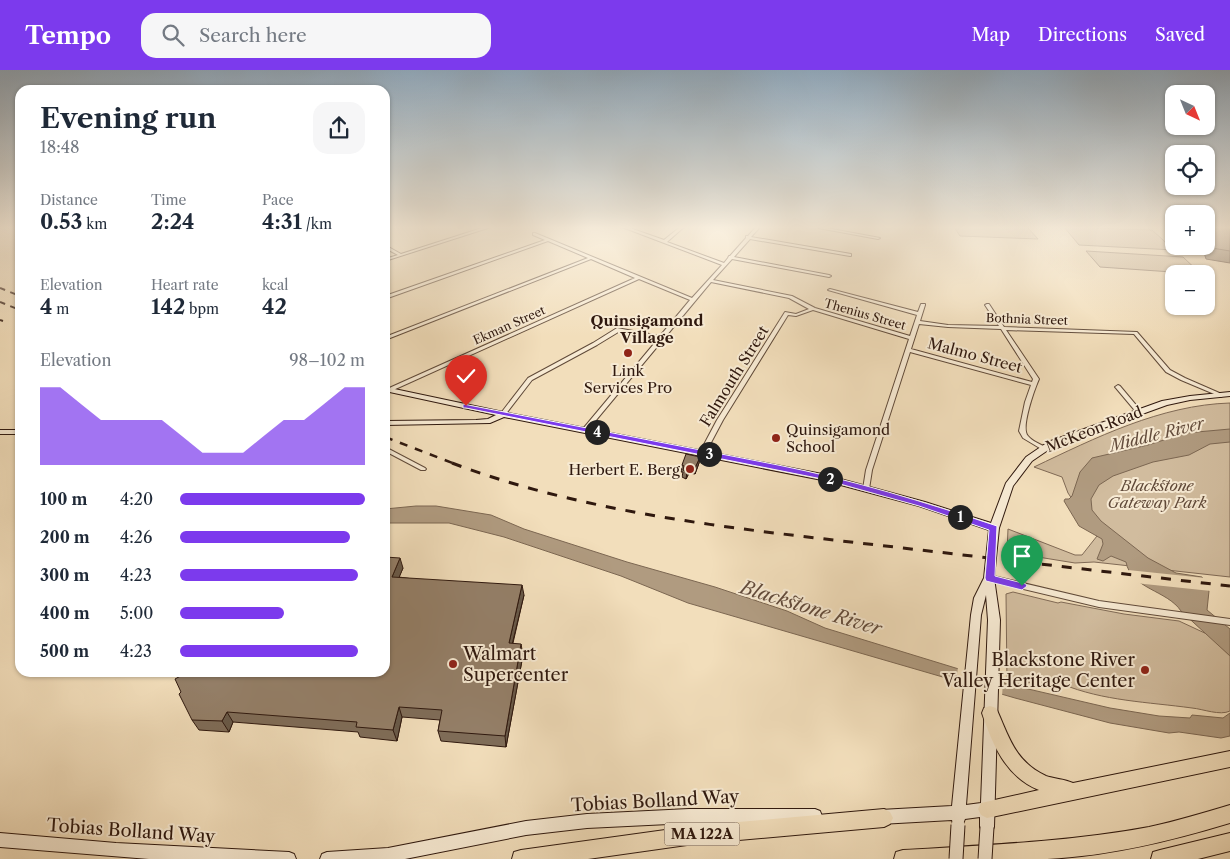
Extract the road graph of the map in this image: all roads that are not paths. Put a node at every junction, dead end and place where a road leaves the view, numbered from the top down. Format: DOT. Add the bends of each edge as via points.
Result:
graph roads {
  1 [pos="481,264"];
  2 [pos="576,264"];
  3 [pos="605,264"];
  4 [pos="724,264"];
  5 [pos="766,264"];
  6 [pos="829,276"];
  7 [pos="638,278"];
  8 [pos="710,281"];
  9 [pos="830,290"];
  10 [pos="390,296"];
  11 [pos="694,300"];
  12 [pos="923,305"];
  13 [pos="987,305"];
  14 [pos="813,309"];
  15 [pos="919,314"];
  16 [pos="918,322"];
  17 [pos="1001,328"];
  18 [pos="390,336"];
  19 [pos="662,338"];
  20 [pos="912,338"];
  21 [pos="909,350"];
  22 [pos="1035,384"];
  23 [pos="1118,387"];
  24 [pos="390,389"];
  25 [pos="390,391"];
  26 [pos="1225,394"];
  27 [pos="1139,412"];
  28 [pos="504,414"];
  29 [pos="390,423"];
  30 [pos="585,430"];
  31 [pos="0,432"];
  32 [pos="15,432"];
  33 [pos="1043,448"];
  34 [pos="390,452"];
  35 [pos="703,452"];
  36 [pos="423,468"];
  37 [pos="866,489"];
  38 [pos="994,528"];
  39 [pos="990,578"];
  40 [pos="1230,622"];
  41 [pos="992,660"];
  42 [pos="990,713"];
  43 [pos="1230,759"];
  44 [pos="1077,791"];
  45 [pos="987,809"];
  46 [pos="1230,814"];
  47 [pos="884,818"];
  48 [pos="958,819"];
  49 [pos="0,840"];
  50 [pos="1230,842"];
  51 [pos="289,859"];
  52 [pos="327,859"];
  53 [pos="521,859"];
  54 [pos="903,859"];
  55 [pos="956,859"];
  56 [pos="985,859"];
  57 [pos="1160,859"];
  1 -- 10 [label="street"];
  2 -- 18 [label="street"];
  3 -- 7 [label="street"];
  4 -- 8 [label="street"];
  5 -- 6 [label="street"];
  7 -- 11 [label="street"];
  7 -- 24 [label="street, Ekman Street"];
  8 -- 11 [label="street"];
  8 -- 14 [label="street, Thenius Street" via="790,297"];
  9 -- 15 [label="street"];
  11 -- 19 [label="street"];
  12 -- 15 [label="street"];
  13 -- 17 [label="street"];
  14 -- 20 [label="street, Thenius Street"];
  14 -- 35 [label="street, Falmouth Street" via="796,315 787,313"];
  15 -- 16 [label="street"];
  16 -- 17 [label="street, Bothnia Street"];
  16 -- 20 [label="street"];
  17 -- 22 [label="street" via="1034,373"];
  17 -- 26 [label="street, Bothnia Street" via="1135,334 1168,371"];
  19 -- 28 [label="street" via="618,329 530,378"];
  19 -- 30 [label="street"];
  20 -- 21 [label="street"];
  21 -- 22 [label="street, Malmo Street"];
  21 -- 37 [label="street" via="869,470"];
  22 -- 33 [label="street" via="1022,431"];
  23 -- 27 [label="street"];
  25 -- 28 [label="main road"];
  26 -- 27 [label="main road, McKeon Road" via="1165,403"];
  27 -- 33 [label="main road, McKeon Road"];
  28 -- 29 [label="main road" via="490,421"];
  28 -- 30 [label="main road"];
  30 -- 35 [label="main road"];
  31 -- 32 [label="main road"];
  33 -- 38 [label="main road, McKeon Road" via="1015,474 1001,503"];
  34 -- 36 [label="street"];
  35 -- 37 [label="main road"];
  37 -- 38 [label="main road"];
  38 -- 39 [label="main road, McKeon Road"];
  39 -- 40 [label="street" via="1098,604"];
  39 -- 41 [label="main road, McKeon Road" via="994,620"];
  39 -- 48 [label="main road, McKeon Road" via="977,606"];
  41 -- 42 [label="main road, McKeon Road"];
  42 -- 44 [label="highway" via="1002,746 1012,760 1037,780"];
  42 -- 45 [label="main road, McKeon Road"];
  43 -- 44 [label="highway"];
  44 -- 45 [label="highway"];
  45 -- 48 [label="main road, Tobias Bolland Way / MA 122A"];
  45 -- 56 [label="main road, McKeon Road, bridge"];
  46 -- 54 [label="highway" via="1157,834 1079,847"];
  47 -- 48 [label="main road, Tobias Bolland Way / MA 122A"];
  47 -- 52 [label="main road, Tobias Bolland Way" via="697,816 613,819 526,828 388,855"];
  47 -- 53 [label="highway, MA 122A" via="694,835"];
  48 -- 55 [label="main road, McKeon Road, bridge"];
  49 -- 51 [label="main road, Tobias Bolland Way"];
  50 -- 57 [label="highway"];
}
